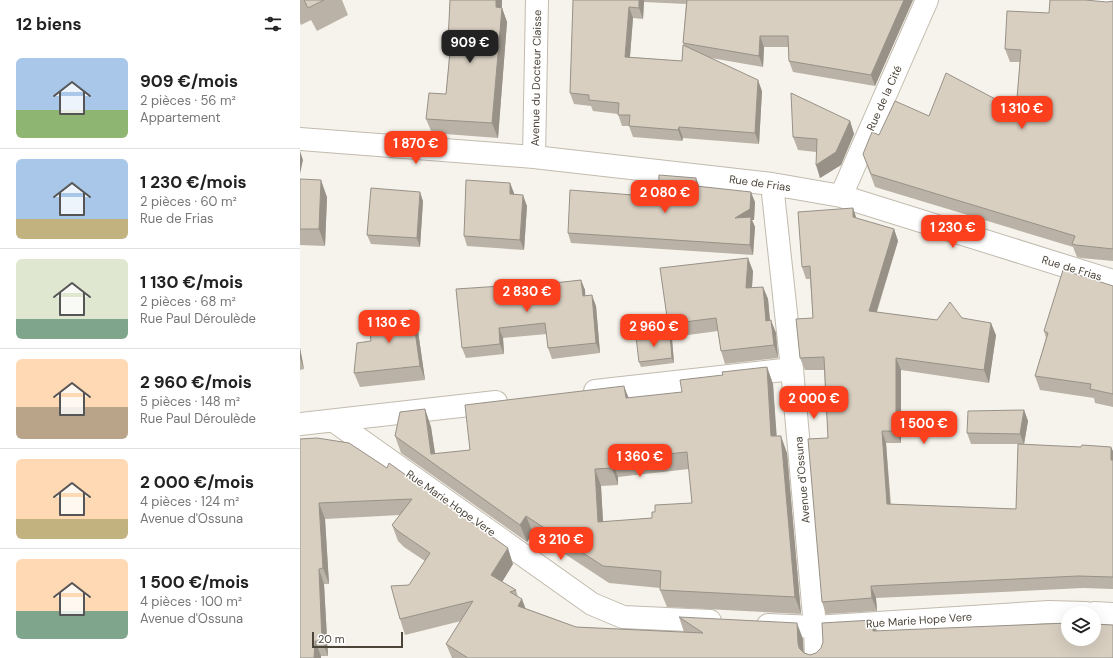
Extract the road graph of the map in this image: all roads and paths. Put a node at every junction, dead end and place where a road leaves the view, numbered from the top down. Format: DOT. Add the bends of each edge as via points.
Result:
graph roads {
  1 [pos="537,0"];
  2 [pos="927,0"];
  3 [pos="1086,0"];
  4 [pos="1113,2"];
  5 [pos="300,140"];
  6 [pos="534,157"];
  7 [pos="772,184"];
  8 [pos="841,196"];
  9 [pos="1113,281"];
  10 [pos="792,368"];
  11 [pos="573,394"];
  12 [pos="519,400"];
  13 [pos="334,421"];
  14 [pos="300,424"];
  15 [pos="1061,612"];
  16 [pos="1101,613"];
  17 [pos="1113,614"];
  18 [pos="815,627"];
  19 [pos="816,658"];
  1 -- 6 [label="street, Avenue du Docteur Claisse"];
  2 -- 8 [label="street, Rue de la Cité"];
  3 -- 4 [label="street"];
  5 -- 6 [label="street, Rue de Frias"];
  6 -- 7 [label="street, Rue de Frias"];
  7 -- 8 [label="street, Rue de Frias"];
  7 -- 10 [label="street, Avenue d'Ossuna"];
  8 -- 9 [label="street, Rue de Frias"];
  10 -- 11 [label="street"];
  10 -- 18 [label="street, Avenue d'Ossuna"];
  12 -- 13 [label="street"];
  13 -- 14 [label="street"];
  13 -- 18 [label="street, Rue Marie Hope Vere" via="592,604 623,617"];
  15 -- 18 [label="street, Rue Marie Hope Vere"];
  16 -- 17 [label="street"];
  18 -- 19 [label="street, Avenue d'Ossuna"];
}
